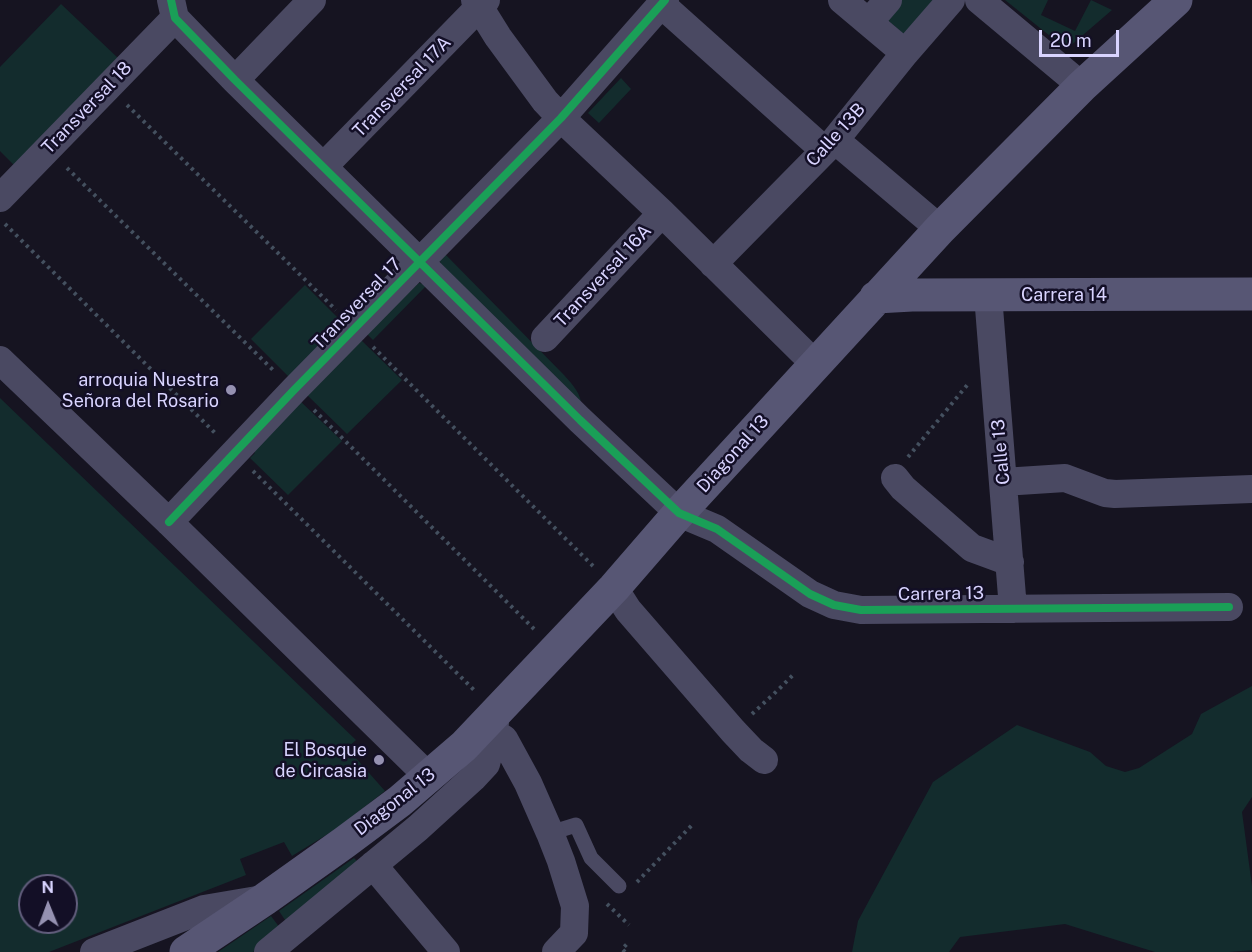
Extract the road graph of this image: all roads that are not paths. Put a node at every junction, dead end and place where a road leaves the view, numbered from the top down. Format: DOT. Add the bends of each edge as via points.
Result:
graph roads {
  1 [pos="312,0"];
  2 [pos="842,0"];
  3 [pos="888,0"];
  4 [pos="951,0"];
  5 [pos="978,0"];
  6 [pos="1176,0"];
  7 [pos="480,2"];
  8 [pos="663,2"];
  9 [pos="173,9"];
  10 [pos="869,22"];
  11 [pos="905,53"];
  12 [pos="235,80"];
  13 [pos="1082,86"];
  14 [pos="561,118"];
  15 [pos="830,145"];
  16 [pos="324,166"];
  17 [pos="0,198"];
  18 [pos="662,213"];
  19 [pos="940,229"];
  20 [pos="419,261"];
  21 [pos="713,264"];
  22 [pos="1252,294"];
  23 [pos="988,295"];
  24 [pos="876,297"];
  25 [pos="545,338"];
  26 [pos="0,360"];
  27 [pos="815,364"];
  28 [pos="895,478"];
  29 [pos="1003,482"];
  30 [pos="1252,489"];
  31 [pos="679,513"];
  32 [pos="169,522"];
  33 [pos="1010,562"];
  34 [pos="614,588"];
  35 [pos="1229,607"];
  36 [pos="1013,609"];
  37 [pos="495,722"];
  38 [pos="764,760"];
  39 [pos="429,777"];
  40 [pos="550,833"];
  41 [pos="374,865"];
  42 [pos="619,886"];
  43 [pos="265,899"];
  44 [pos="565,942"];
  45 [pos="94,952"];
  46 [pos="186,952"];
  47 [pos="268,952"];
  48 [pos="446,952"];
  1 -- 12 [label="street"];
  2 -- 10 [label="street"];
  3 -- 10 [label="street"];
  4 -- 11 [label="street, Calle 13B"];
  5 -- 13 [label="street"];
  6 -- 13 [label="main road, Diagonal 13"];
  7 -- 14 [label="street" via="498,37"];
  7 -- 16 [label="street, Transversal 17A"];
  8 -- 14 [label="street, Transversal 17"];
  8 -- 15 [label="street"];
  9 -- 12 [label="street"];
  9 -- 17 [label="street, Transversal 18"];
  10 -- 11 [label="street"];
  11 -- 15 [label="street, Calle 13B"];
  12 -- 16 [label="street"];
  13 -- 19 [label="main road, Diagonal 13"];
  14 -- 18 [label="street"];
  14 -- 20 [label="street, Transversal 17"];
  15 -- 19 [label="street"];
  15 -- 21 [label="street, Calle 13B"];
  16 -- 20 [label="street"];
  18 -- 21 [label="street"];
  18 -- 25 [label="street, Transversal 16A"];
  19 -- 24 [label="main road, Diagonal 13"];
  20 -- 31 [label="street"];
  20 -- 32 [label="street, Transversal 17"];
  21 -- 27 [label="street"];
  22 -- 23 [label="main road, Carrera 14"];
  23 -- 24 [label="main road, Carrera 14"];
  23 -- 29 [label="street, Calle 13"];
  24 -- 27 [label="main road, Diagonal 13"];
  26 -- 32 [label="street"];
  27 -- 31 [label="main road, Diagonal 13"];
  28 -- 33 [label="street" via="972,548"];
  29 -- 30 [label="street" via="1065,478 1115,494"];
  29 -- 33 [label="street, Calle 13"];
  31 -- 34 [label="main road, Diagonal 13"];
  31 -- 36 [label="street, Carrera 13" via="717,529 810,594 834,605 861,610"];
  32 -- 39 [label="street"];
  33 -- 36 [label="street, Calle 13"];
  34 -- 37 [label="main road, Diagonal 13"];
  34 -- 38 [label="street" via="628,610 733,731"];
  35 -- 36 [label="street, Carrera 13"];
  37 -- 39 [label="main road, Diagonal 13"];
  37 -- 40 [label="street"];
  37 -- 41 [label="street" via="486,764"];
  39 -- 43 [label="main road, Diagonal 13"];
  40 -- 42 [label="lane" via="576,825 591,858"];
  40 -- 44 [label="street" via="575,906"];
  41 -- 47 [label="street"];
  41 -- 48 [label="street"];
  43 -- 45 [label="street" via="204,909"];
  43 -- 46 [label="main road, Diagonal 13"];
}
